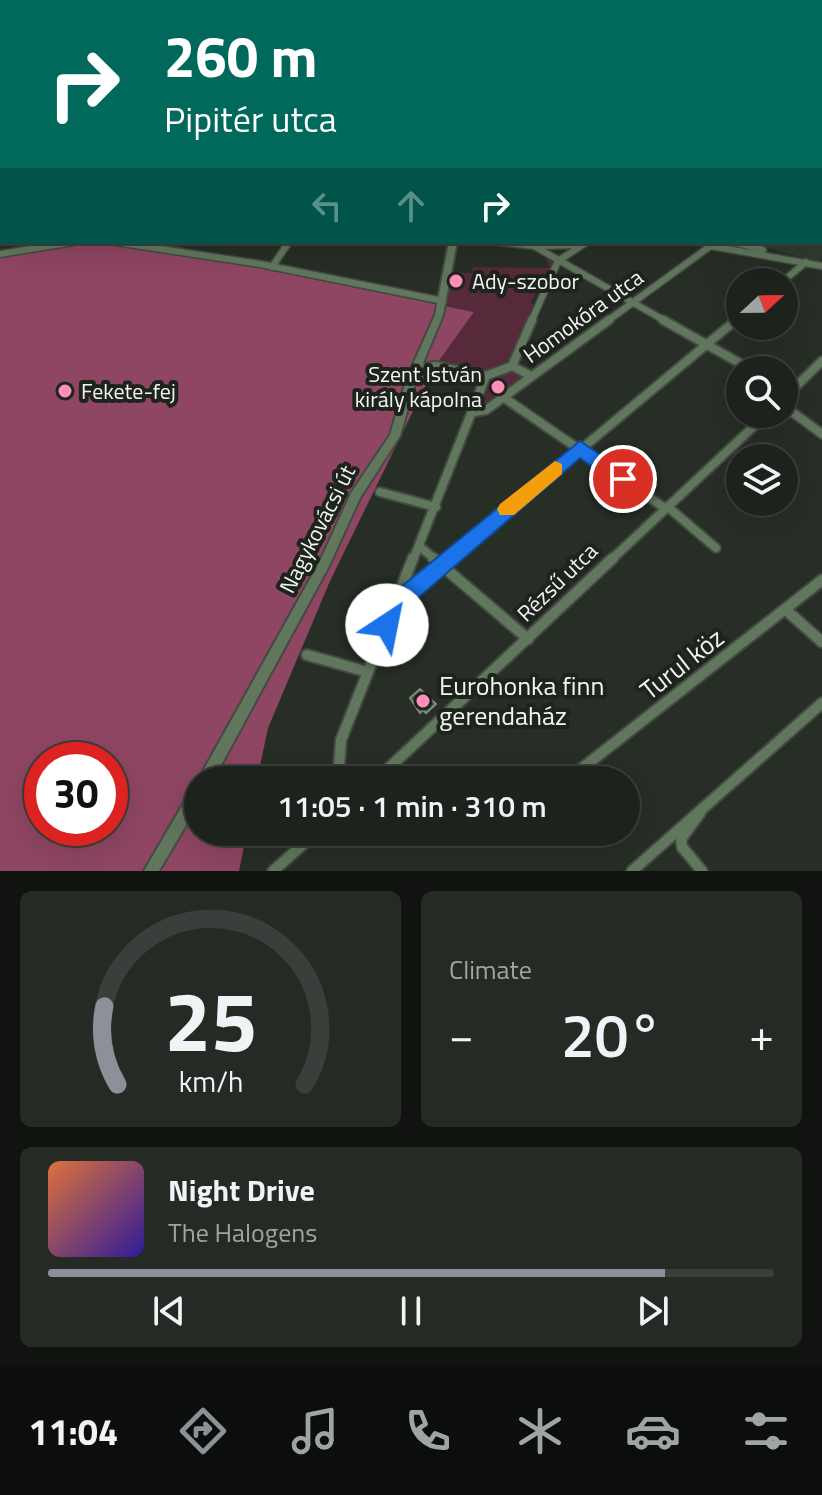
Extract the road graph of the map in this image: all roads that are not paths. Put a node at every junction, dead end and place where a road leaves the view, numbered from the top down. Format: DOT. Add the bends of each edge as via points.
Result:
graph roads {
  1 [pos="62,244"];
  2 [pos="128,244"];
  3 [pos="166,244"];
  4 [pos="288,244"];
  5 [pos="453,244"];
  6 [pos="527,244"];
  7 [pos="569,244"];
  8 [pos="584,244"];
  9 [pos="714,244"];
  10 [pos="741,244"];
  11 [pos="534,246"];
  12 [pos="162,249"];
  13 [pos="0,254"];
  14 [pos="558,261"];
  15 [pos="806,262"];
  16 [pos="822,266"];
  17 [pos="272,267"];
  18 [pos="798,269"];
  19 [pos="443,301"];
  20 [pos="632,302"];
  21 [pos="726,328"];
  22 [pos="707,344"];
  23 [pos="728,356"];
  24 [pos="822,361"];
  25 [pos="512,366"];
  26 [pos="415,369"];
  27 [pos="486,376"];
  28 [pos="531,376"];
  29 [pos="803,379"];
  30 [pos="798,380"];
  31 [pos="798,384"];
  32 [pos="503,397"];
  33 [pos="474,412"];
  34 [pos="798,416"];
  35 [pos="752,428"];
  36 [pos="822,434"];
  37 [pos="580,448"];
  38 [pos="380,492"];
  39 [pos="436,507"];
  40 [pos="667,508"];
  41 [pos="420,547"];
  42 [pos="716,548"];
  43 [pos="441,565"];
  44 [pos="822,580"];
  45 [pos="397,603"];
  46 [pos="786,610"];
  47 [pos="528,639"];
  48 [pos="822,642"];
  49 [pos="307,655"];
  50 [pos="368,672"];
  51 [pos="822,703"];
  52 [pos="213,766"];
  53 [pos="339,766"];
  54 [pos="391,766"];
  55 [pos="585,766"];
  56 [pos="702,808"];
  57 [pos="184,816"];
  58 [pos="301,846"];
  59 [pos="151,871"];
  60 [pos="273,871"];
  61 [pos="632,871"];
  62 [pos="702,871"];
  1 -- 13 [label="street"];
  2 -- 12 [label="street"];
  3 -- 12 [label="street"];
  4 -- 17 [label="street"];
  5 -- 19 [label="street, Nagykovácsi út"];
  6 -- 11 [label="street"];
  7 -- 11 [label="street"];
  8 -- 14 [label="street"];
  9 -- 15 [label="street"];
  9 -- 20 [label="street, Homokóra utca"];
  10 -- 15 [label="street"];
  11 -- 14 [label="street"];
  12 -- 17 [label="street"];
  14 -- 20 [label="street"];
  14 -- 25 [label="street"];
  15 -- 16 [label="street"];
  15 -- 18 [label="street"];
  17 -- 19 [label="street"];
  19 -- 26 [label="street, Nagykovácsi út"];
  20 -- 22 [label="street"];
  20 -- 28 [label="street, Homokóra utca"];
  21 -- 22 [label="street"];
  22 -- 23 [label="street"];
  22 -- 37 [label="street"];
  24 -- 29 [label="street"];
  25 -- 27 [label="street"];
  25 -- 28 [label="street"];
  26 -- 27 [label="street" via="435,366"];
  26 -- 52 [label="street, Nagykovácsi út" via="395,436 355,496 304,603"];
  27 -- 33 [label="street"];
  28 -- 32 [label="street, Homokóra utca"];
  29 -- 30 [label="street"];
  29 -- 31 [label="street"];
  32 -- 33 [label="street, Homokóra utca"];
  32 -- 37 [label="street"];
  33 -- 39 [label="street"];
  34 -- 36 [label="street"];
  35 -- 40 [label="street, Rézsű utca"];
  37 -- 40 [label="street"];
  37 -- 43 [label="street"];
  38 -- 39 [label="street"];
  39 -- 41 [label="street"];
  40 -- 42 [label="street"];
  40 -- 47 [label="street, Rézsű utca"];
  41 -- 43 [label="street"];
  41 -- 45 [label="street"];
  43 -- 45 [label="street"];
  43 -- 47 [label="street"];
  44 -- 46 [label="street, Turul köz"];
  45 -- 50 [label="street"];
  46 -- 48 [label="street"];
  46 -- 55 [label="street, Turul köz"];
  47 -- 54 [label="street, Rézsű utca"];
  49 -- 50 [label="street"];
  50 -- 53 [label="street" via="341,740"];
  51 -- 56 [label="street"];
  56 -- 61 [label="street"];
  56 -- 62 [label="street" via="681,839"];
  57 -- 59 [label="street"];
  58 -- 60 [label="street"];
}
